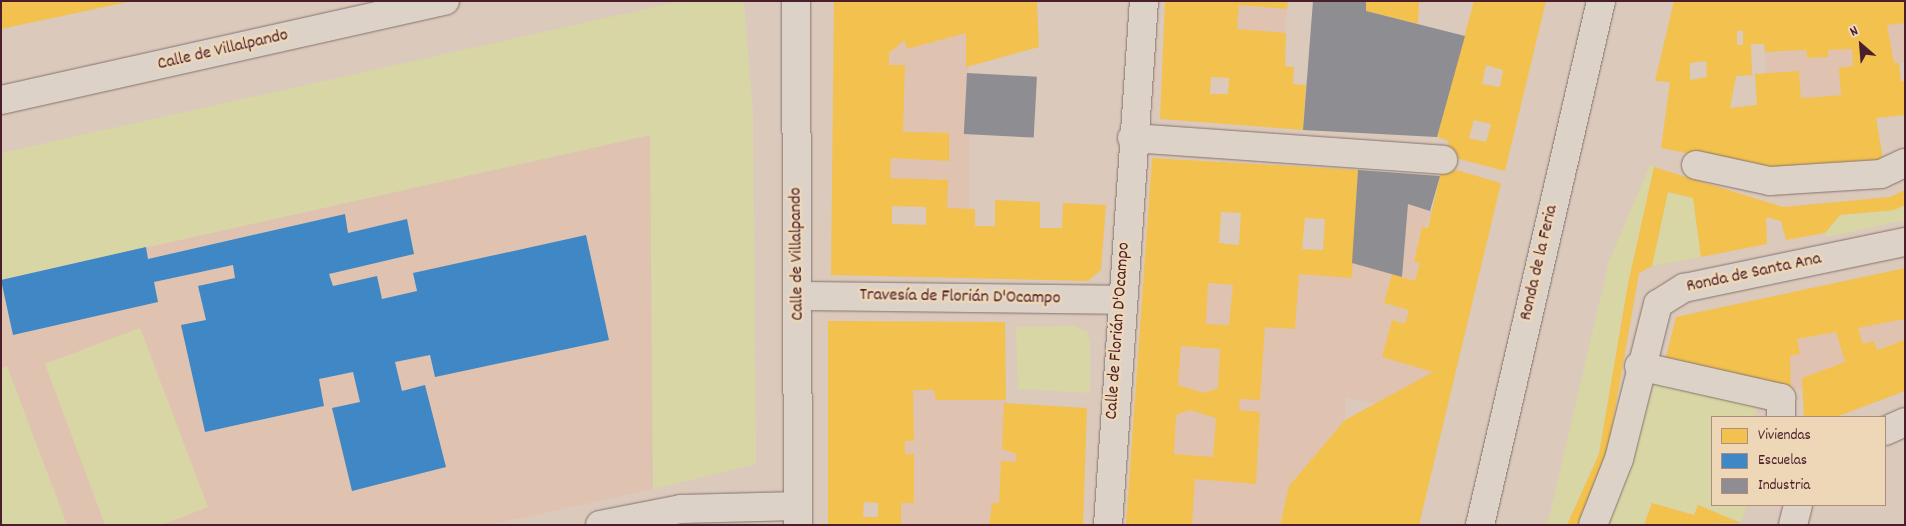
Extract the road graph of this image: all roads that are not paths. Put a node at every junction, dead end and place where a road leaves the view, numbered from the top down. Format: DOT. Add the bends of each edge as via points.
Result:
graph roads {
  1 [pos="445,1"];
  2 [pos="796,1"];
  3 [pos="1144,1"];
  4 [pos="1601,1"];
  5 [pos="1,100"];
  6 [pos="1132,138"];
  7 [pos="1443,160"];
  8 [pos="1905,163"];
  9 [pos="1696,165"];
  10 [pos="1905,242"];
  11 [pos="799,296"];
  12 [pos="1121,300"];
  13 [pos="1639,366"];
  14 [pos="1781,416"];
  15 [pos="1798,506"];
  16 [pos="798,515"];
  17 [pos="716,516"];
  18 [pos="600,525"];
  19 [pos="1108,525"];
  20 [pos="1480,525"];
  21 [pos="1593,525"];
  22 [pos="1793,525"];
  1 -- 5 [label="street, Calle de Villalpando"];
  2 -- 11 [label="street, Calle de Villalpando"];
  3 -- 6 [label="street, Calle de Florián D'Ocampo"];
  4 -- 20 [label="street, Ronda de la Feria"];
  6 -- 7 [label="street"];
  6 -- 12 [label="street, Calle de Florián D'Ocampo"];
  8 -- 9 [label="street" via="1881,174 1770,181"];
  10 -- 13 [label="street, Ronda de Santa Ana" via="1675,291 1654,313"];
  11 -- 12 [label="street, Travesía de Florián D'Ocampo"];
  11 -- 16 [label="street, Calle de Villalpando"];
  12 -- 19 [label="street, Calle de Florián D'Ocampo"];
  13 -- 14 [label="street" via="1781,398"];
  13 -- 21 [label="street, Ronda de Santa Ana" via="1625,438"];
  15 -- 22 [label="street"];
  16 -- 17 [label="street, Calle de Villalpando"];
  17 -- 18 [label="street, Calle de Villalpando" via="664,512"];
}
